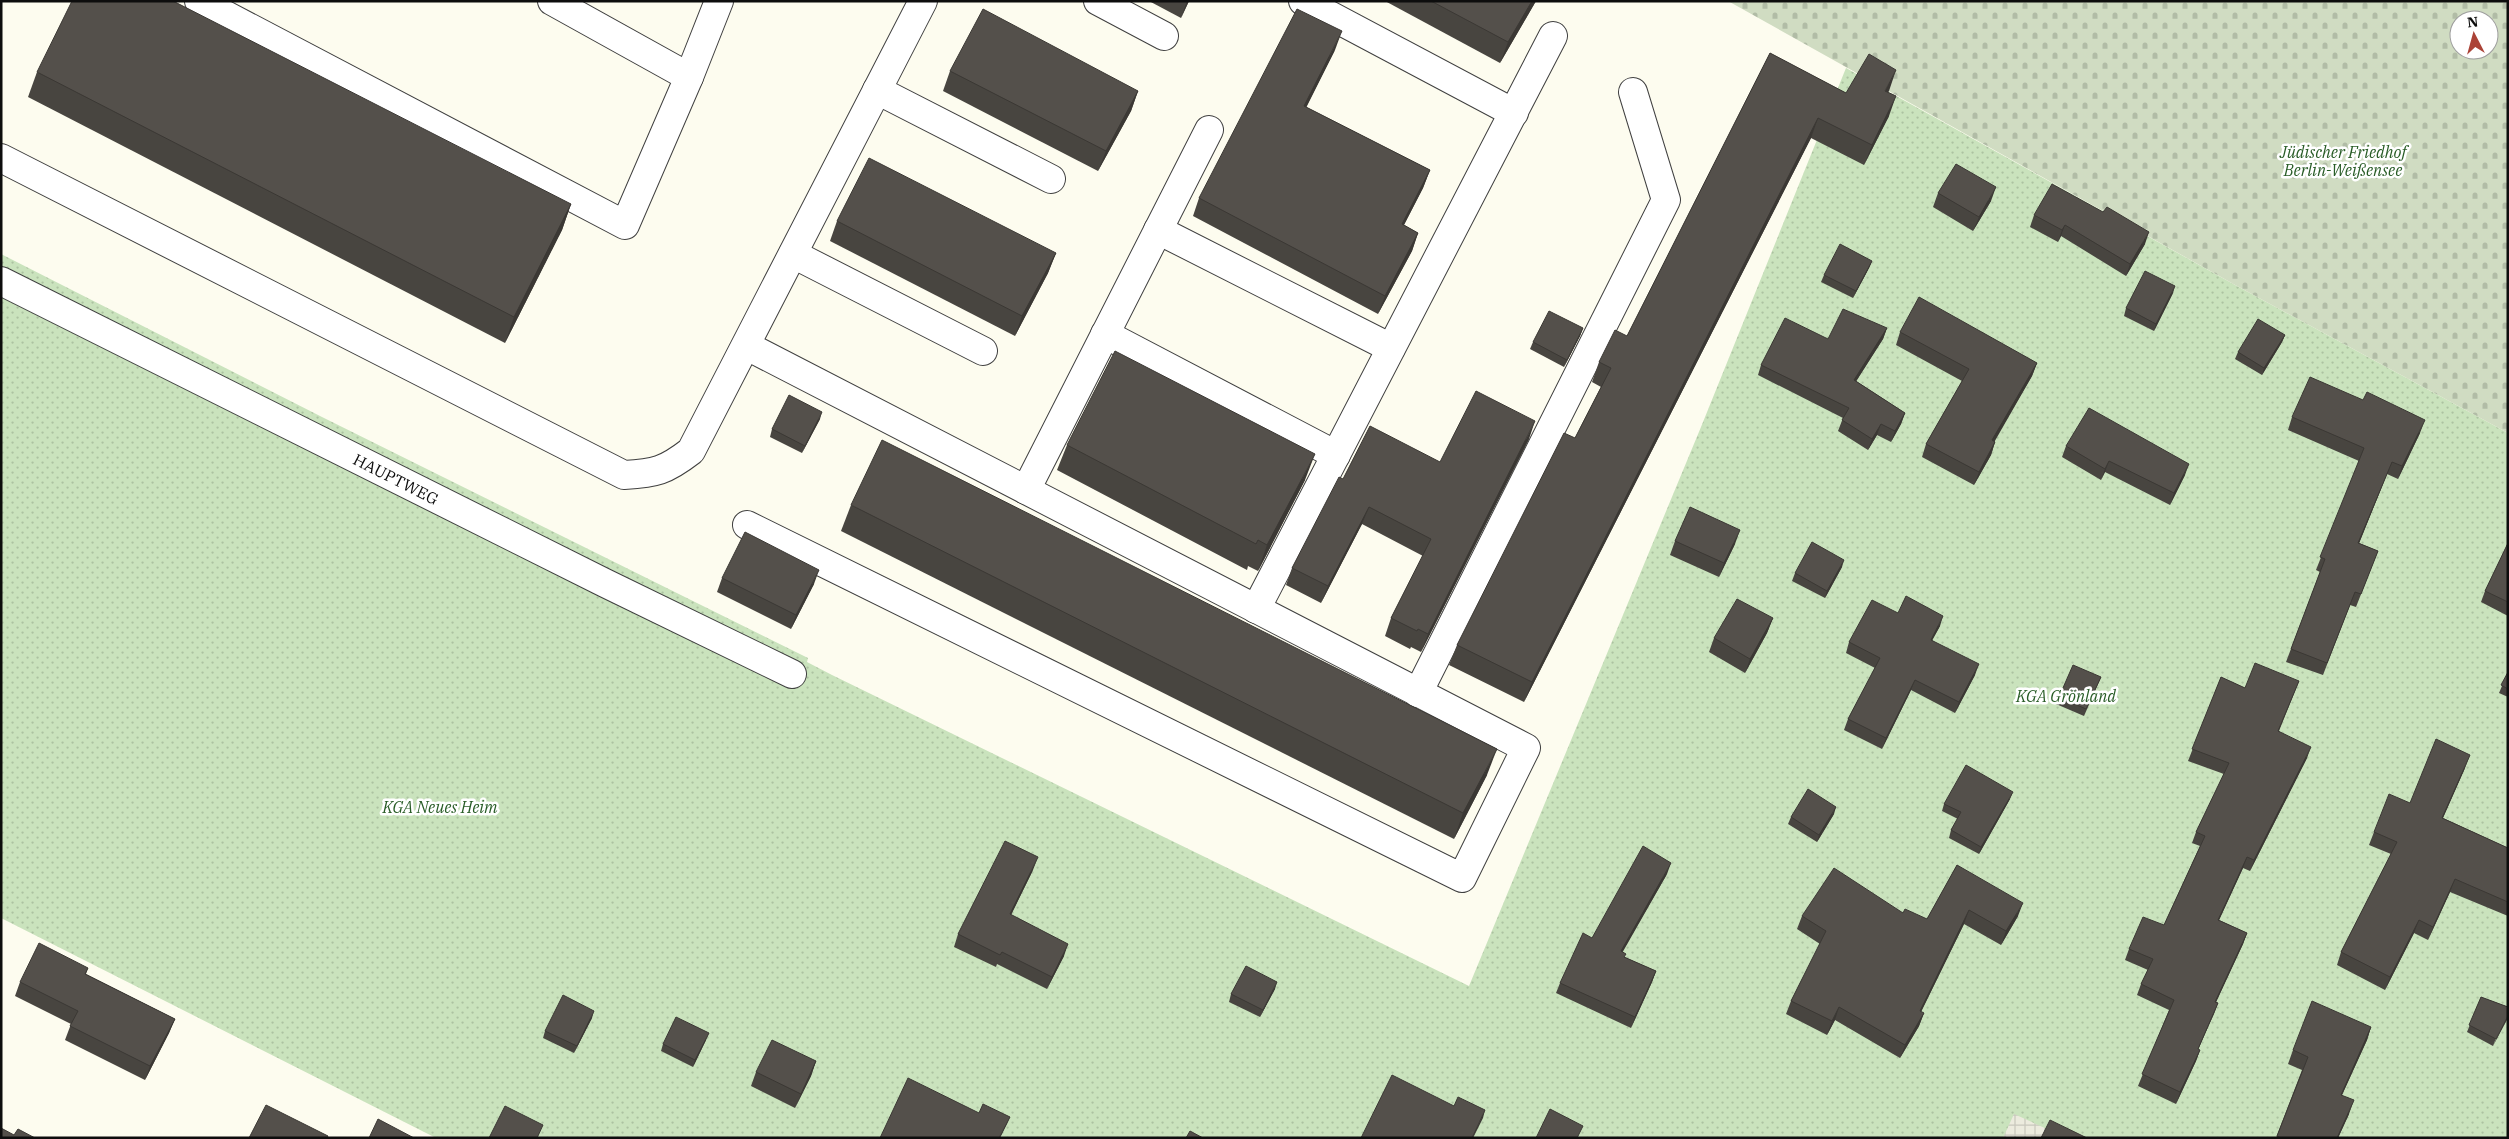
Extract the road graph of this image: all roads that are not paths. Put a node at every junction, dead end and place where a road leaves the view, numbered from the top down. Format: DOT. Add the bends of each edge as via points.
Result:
graph roads {
  1 [pos="199,1"];
  2 [pos="552,1"];
  3 [pos="718,1"];
  4 [pos="923,1"];
  5 [pos="1098,1"];
  6 [pos="1304,1"];
  7 [pos="1164,36"];
  8 [pos="1553,36"];
  9 [pos="689,77"];
  10 [pos="877,90"];
  11 [pos="1633,92"];
  12 [pos="1514,113"];
  13 [pos="1209,130"];
  14 [pos="1,158"];
  15 [pos="1051,179"];
  16 [pos="1158,230"];
  17 [pos="793,254"];
  18 [pos="1,281"];
  19 [pos="1105,334"];
  20 [pos="747,346"];
  21 [pos="1392,348"];
  22 [pos="983,351"];
  23 [pos="1336,455"];
  24 [pos="1026,490"];
  25 [pos="748,525"];
  26 [pos="1256,609"];
  27 [pos="792,674"];
  28 [pos="1418,693"];
  1 -- 9 [label="lane" via="625,225"];
  2 -- 9 [label="lane"];
  3 -- 9 [label="lane"];
  4 -- 10 [label="lane"];
  5 -- 7 [label="lane"];
  6 -- 12 [label="lane"];
  8 -- 12 [label="lane"];
  10 -- 15 [label="lane"];
  10 -- 17 [label="lane"];
  11 -- 28 [label="lane" via="1666,200"];
  12 -- 21 [label="lane"];
  13 -- 16 [label="lane"];
  14 -- 20 [label="lane" via="624,475 655,473 673,465 690,451"];
  16 -- 19 [label="lane"];
  16 -- 21 [label="lane"];
  17 -- 20 [label="lane"];
  17 -- 22 [label="lane"];
  18 -- 27 [label="lane, HAUPTWEG"];
  19 -- 23 [label="lane"];
  19 -- 24 [label="lane"];
  20 -- 24 [label="lane"];
  21 -- 23 [label="lane"];
  23 -- 26 [label="lane"];
  24 -- 26 [label="lane"];
  25 -- 28 [label="lane" via="1462,878 1526,748"];
  26 -- 28 [label="lane"];
}
